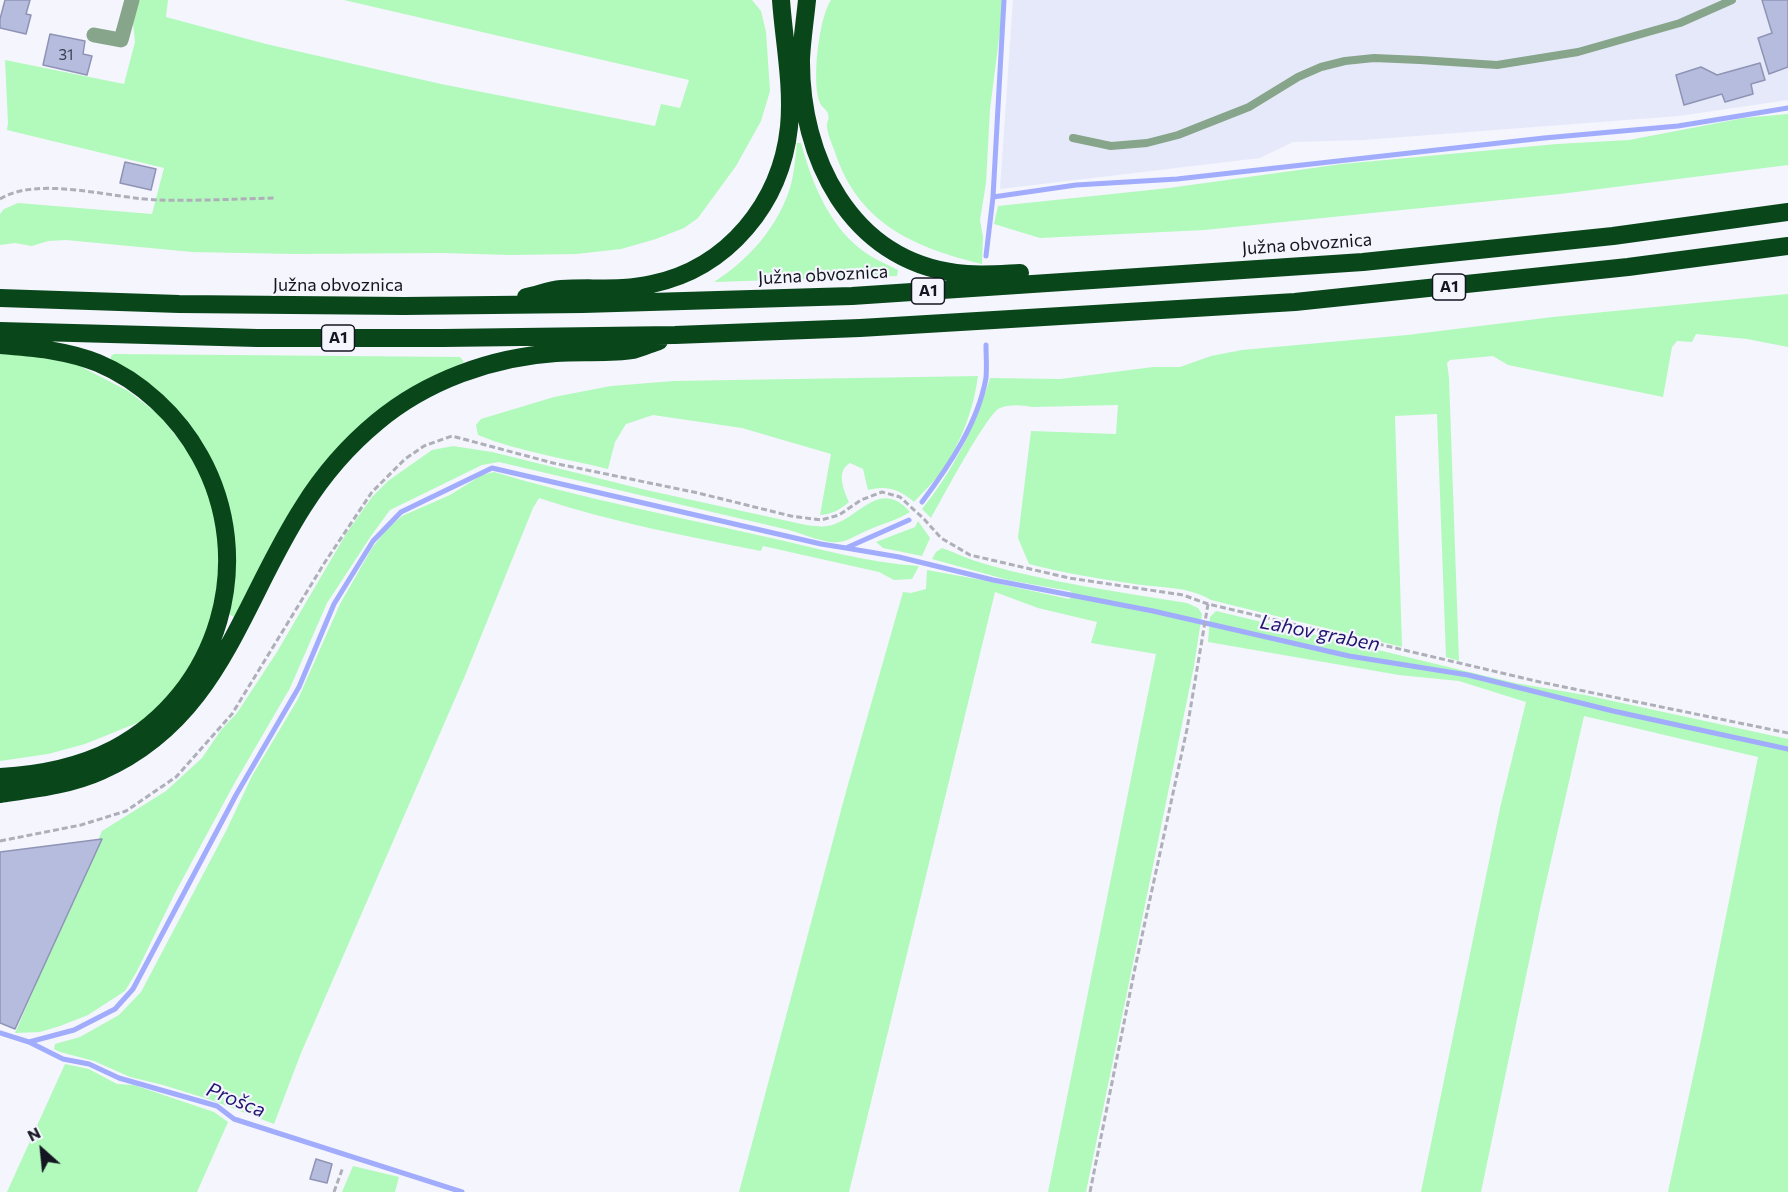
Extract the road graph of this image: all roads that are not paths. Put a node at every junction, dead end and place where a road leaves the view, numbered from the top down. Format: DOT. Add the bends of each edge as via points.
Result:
graph roads {
  1 [pos="132,0"];
  2 [pos="807,0"];
  3 [pos="1732,0"];
  4 [pos="780,4"];
  5 [pos="94,34"];
  6 [pos="1073,138"];
  7 [pos="1788,212"];
  8 [pos="1788,246"];
  9 [pos="1363,262"];
  10 [pos="0,298"];
  11 [pos="493,305"];
  12 [pos="0,331"];
  13 [pos="675,335"];
  14 [pos="0,345"];
  15 [pos="0,777"];
  16 [pos="0,794"];
  1 -- 5 [label="street" via="121,40"];
  2 -- 9 [label="highway" via="801,61 808,122 822,169 851,216 873,237 902,255 938,269 975,274 1288,255"];
  3 -- 6 [label="lane" via="1680,23 1578,52 1497,65 1345,60 1298,77 1249,108 1178,135 1111,146"];
  4 -- 11 [label="highway" via="789,127 773,187 759,213 739,237 701,266 652,284 558,290"];
  7 -- 9 [label="highway, Južna obvoznica / A1" via="1613,236"];
  8 -- 13 [label="highway, A1" via="1295,302 872,328"];
  9 -- 11 [label="highway, Južna obvoznica / A1" via="852,296"];
  10 -- 11 [label="highway, Južna obvoznica / A1" via="281,306"];
  12 -- 13 [label="highway, A1" via="256,338"];
  13 -- 16 [label="highway" via="632,350 509,359 444,381 398,407 356,441 320,481 212,673 178,718 140,750 99,772 69,782"];
  14 -- 15 [label="highway" via="83,357 117,372 162,406 186,432 211,477 222,510 228,564 219,623 205,657 183,691 159,717 133,738 91,759 49,771"];
}
